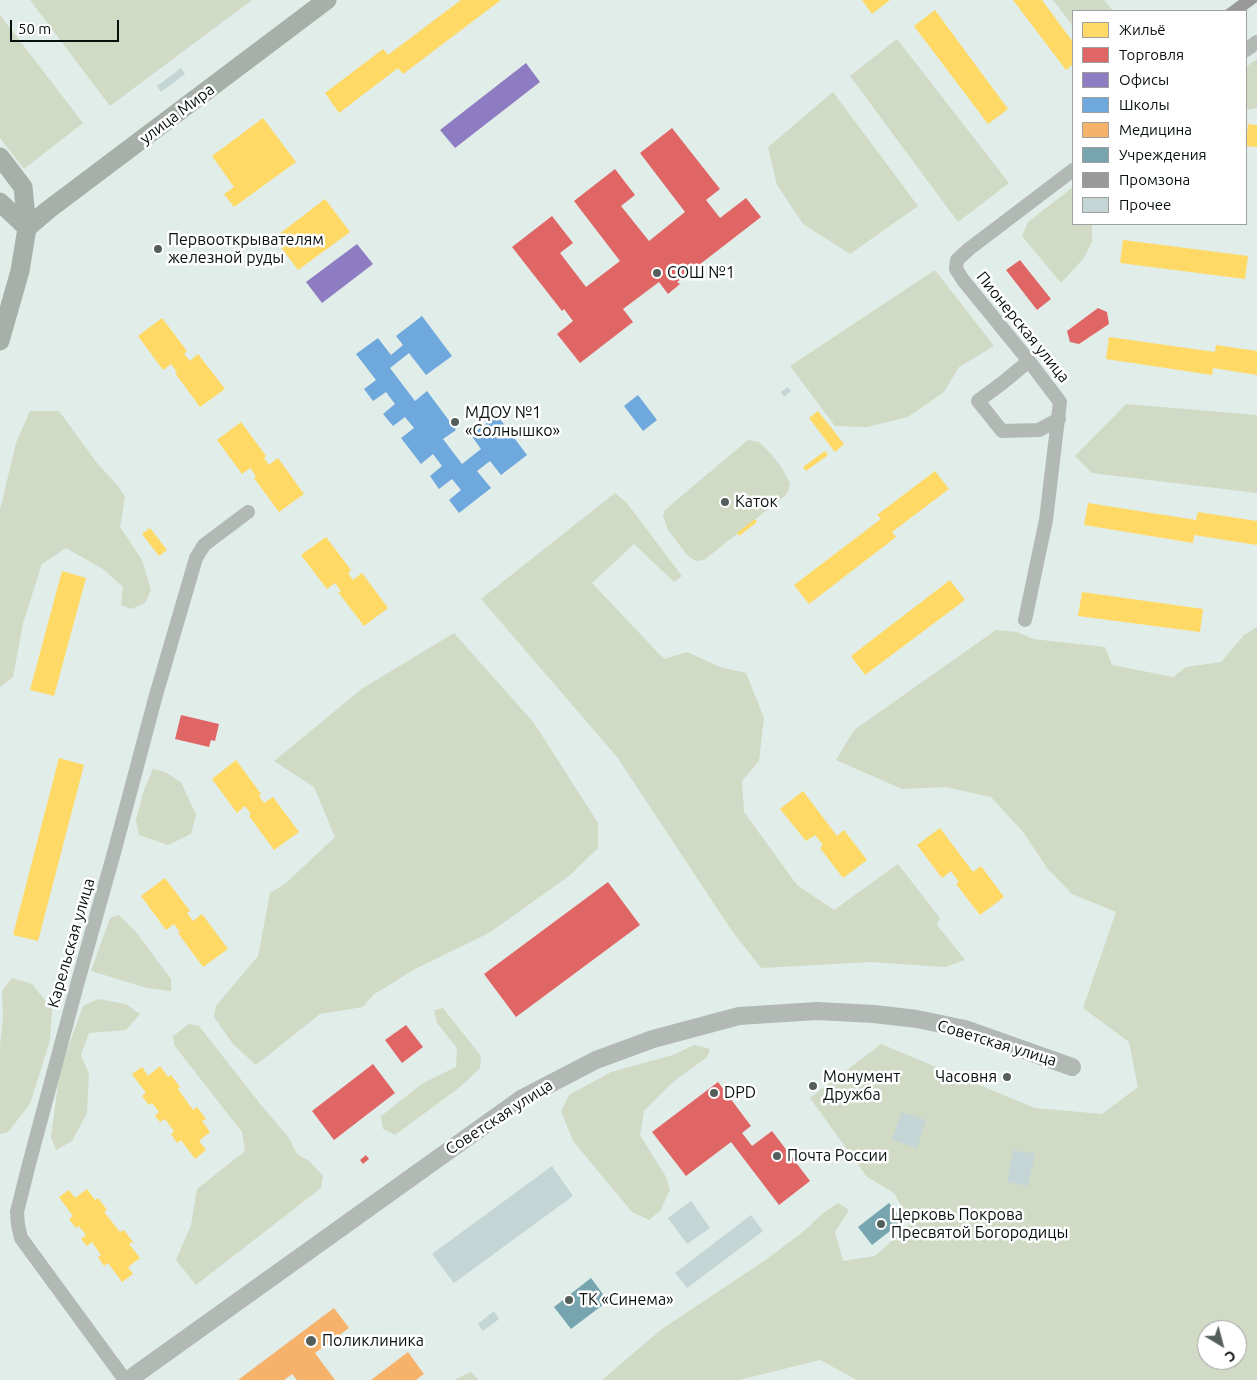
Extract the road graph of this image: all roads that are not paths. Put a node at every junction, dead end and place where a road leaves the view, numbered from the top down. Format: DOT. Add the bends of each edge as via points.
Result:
graph roads {
  1 [pos="327,0"];
  2 [pos="0,157"];
  3 [pos="1072,171"];
  4 [pos="0,202"];
  5 [pos="27,228"];
  6 [pos="0,341"];
  7 [pos="1029,361"];
  8 [pos="1059,419"];
  9 [pos="248,512"];
  10 [pos="1025,620"];
  11 [pos="1072,1067"];
  12 [pos="126,1380"];
  1 -- 5 [label="main road, улица Мира"];
  2 -- 5 [label="main road" via="23,187"];
  3 -- 7 [label="street, Пионерская улица" via="957,260 956,269 962,280"];
  4 -- 5 [label="main road"];
  5 -- 6 [label="main road" via="20,271"];
  7 -- 8 [label="street, Пионерская улица" via="1060,402"];
  7 -- 8 [label="street" via="978,401 1002,431 1039,430"];
  8 -- 10 [label="street, Пионерская улица" via="1046,520"];
  9 -- 12 [label="street, Карельская улица" via="204,545 196,558 153,704 18,1212 21,1238"];
  11 -- 12 [label="street, Советская улица" via="964,1029 874,1014 817,1011 739,1016 653,1039 596,1060 521,1099"];
}
